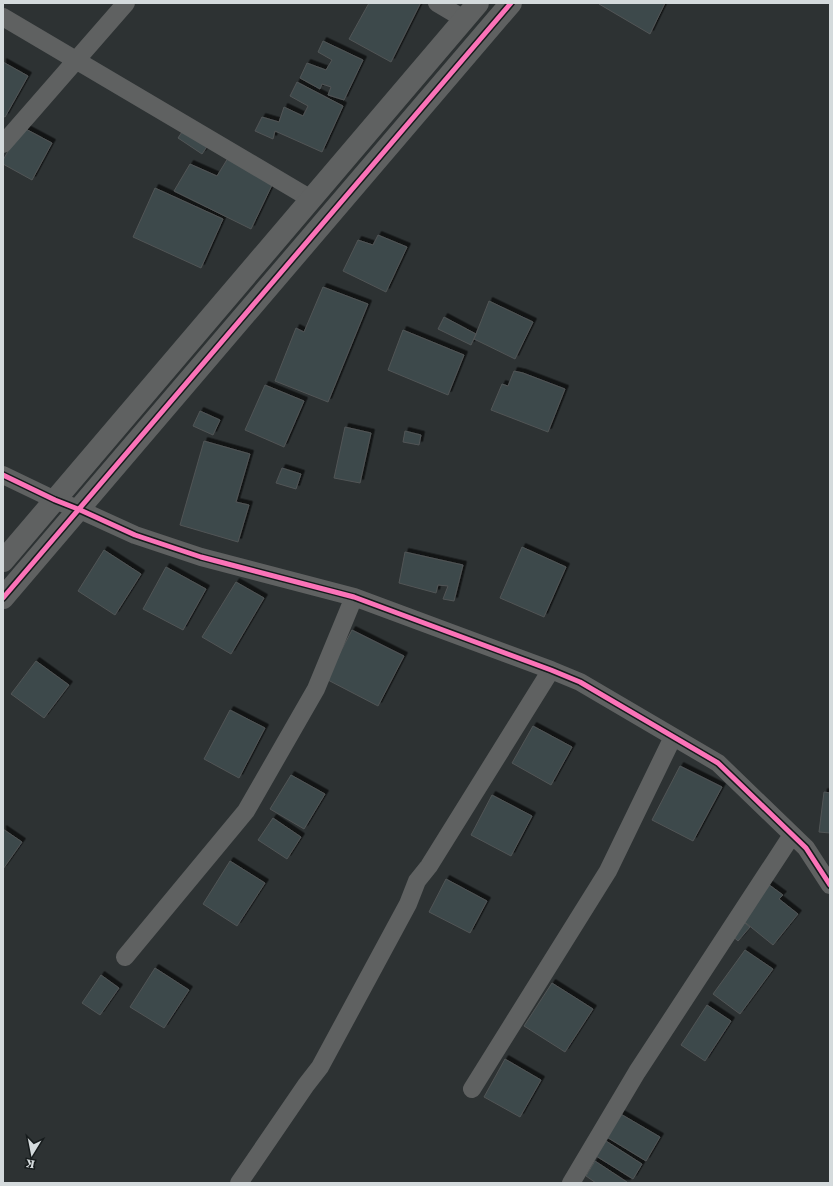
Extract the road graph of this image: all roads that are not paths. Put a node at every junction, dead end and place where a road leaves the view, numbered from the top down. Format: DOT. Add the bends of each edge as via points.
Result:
graph roads {
  1 [pos="126,3"];
  2 [pos="436,3"];
  3 [pos="511,3"];
  4 [pos="471,11"];
  5 [pos="3,17"];
  6 [pos="76,60"];
  7 [pos="3,144"];
  8 [pos="311,199"];
  9 [pos="3,475"];
  10 [pos="55,500"];
  11 [pos="78,509"];
  12 [pos="3,561"];
  13 [pos="3,598"];
  14 [pos="354,598"];
  15 [pos="551,670"];
  16 [pos="673,737"];
  17 [pos="792,835"];
  18 [pos="830,885"];
  19 [pos="125,957"];
  20 [pos="472,1089"];
  21 [pos="239,1183"];
  22 [pos="571,1183"];
  1 -- 6 [label="street"];
  2 -- 4 [label="street"];
  3 -- 11 [label="street"];
  4 -- 8 [label="street"];
  5 -- 6 [label="street"];
  6 -- 7 [label="street"];
  6 -- 8 [label="street"];
  8 -- 10 [label="street"];
  9 -- 10 [label="street"];
  10 -- 11 [label="street"];
  10 -- 12 [label="street"];
  11 -- 13 [label="street"];
  11 -- 14 [label="street" via="135,535 201,557"];
  14 -- 15 [label="street"];
  14 -- 19 [label="street" via="316,689 246,811"];
  15 -- 16 [label="street" via="580,682"];
  15 -- 21 [label="street" via="417,882 408,904 320,1067"];
  16 -- 17 [label="street" via="718,763"];
  16 -- 20 [label="street" via="608,871"];
  17 -- 18 [label="street" via="806,848"];
  17 -- 22 [label="street" via="637,1072"];
}
